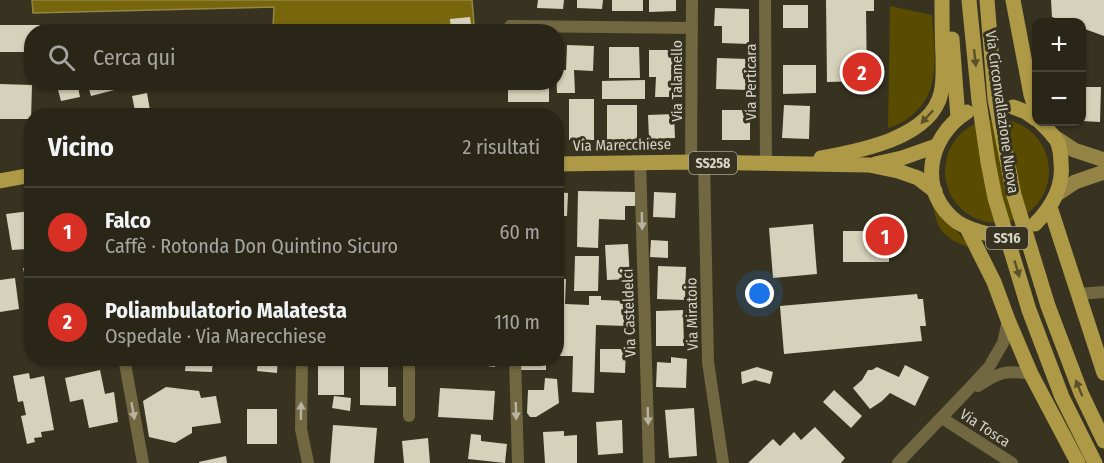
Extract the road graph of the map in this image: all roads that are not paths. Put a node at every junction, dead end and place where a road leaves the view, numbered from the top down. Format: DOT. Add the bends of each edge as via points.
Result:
graph roads {
  1 [pos="692,0"];
  2 [pos="765,0"];
  3 [pos="942,0"];
  4 [pos="949,0"];
  5 [pos="969,0"];
  6 [pos="987,0"];
  7 [pos="1013,0"];
  8 [pos="564,27"];
  9 [pos="692,28"];
  10 [pos="1032,98"];
  11 [pos="1012,107"];
  12 [pos="1032,116"];
  13 [pos="1044,126"];
  14 [pos="1053,136"];
  15 [pos="936,146"];
  16 [pos="1104,160"];
  17 [pos="640,162"];
  18 [pos="698,162"];
  19 [pos="766,163"];
  20 [pos="564,164"];
  21 [pos="788,164"];
  22 [pos="869,165"];
  23 [pos="1104,171"];
  24 [pos="24,176"];
  25 [pos="0,181"];
  26 [pos="935,191"];
  27 [pos="1053,201"];
  28 [pos="1035,224"];
  29 [pos="967,228"];
  30 [pos="992,235"];
  31 [pos="1104,292"];
  32 [pos="1078,294"];
  33 [pos="1008,320"];
  34 [pos="125,366"];
  35 [pos="302,366"];
  36 [pos="409,366"];
  37 [pos="515,366"];
  38 [pos="1031,374"];
  39 [pos="1104,374"];
  40 [pos="964,394"];
  41 [pos="409,416"];
  42 [pos="942,418"];
  43 [pos="1104,441"];
  44 [pos="142,463"];
  45 [pos="308,463"];
  46 [pos="518,463"];
  47 [pos="649,463"];
  48 [pos="723,463"];
  49 [pos="898,463"];
  50 [pos="1012,463"];
  51 [pos="1078,463"];
  52 [pos="1095,463"];
  1 -- 9 [label="street, Via Talamello"];
  2 -- 19 [label="street, Via Perticara"];
  3 -- 21 [label="main road, one-way" via="943,78 941,95 933,111 918,126 888,142"];
  4 -- 15 [label="main road" via="962,115 949,125"];
  5 -- 52 [label="main road, Via Circonvallazione Nuova / SS16, one-way, bridge" via="979,101 995,198 1029,310 1062,397"];
  43 -- 6 [label="main road, Via Circonvallazione Nuova / SS16, one-way, bridge" via="1048,306 1014,195 995,99"];
  7 -- 10 [label="main road"];
  8 -- 9 [label="street"];
  9 -- 18 [label="street, Via Talamello"];
  11 -- 12 [label="main road"];
  13 -- 14 [label="main road"];
  14 -- 16 [label="main road" via="1074,150"];
  14 -- 27 [label="main road" via="1062,165"];
  15 -- 22 [label="main road, Via Marecchiese / SS258"];
  15 -- 26 [label="main road" via="932,171"];
  17 -- 18 [label="main road, Via Marecchiese / SS258"];
  17 -- 20 [label="main road, Via Marecchiese / SS258"];
  17 -- 47 [label="street, Via Casteldelci, one-way"];
  18 -- 19 [label="main road, Via Marecchiese / SS258"];
  18 -- 48 [label="street, Via Miratoio" via="708,362"];
  19 -- 21 [label="main road, Via Marecchiese / SS258"];
  21 -- 22 [label="main road, Via Marecchiese / SS258"];
  22 -- 26 [label="main road, Via Marecchiese / SS258" via="918,178"];
  23 -- 27 [label="main road" via="1075,182"];
  24 -- 25 [label="main road"];
  26 -- 29 [label="main road" via="947,212"];
  27 -- 28 [label="main road"];
  27 -- 32 [label="main road"];
  29 -- 30 [label="main road"];
  29 -- 33 [label="main road"];
  31 -- 32 [label="street"];
  32 -- 39 [label="main road"];
  33 -- 38 [label="main road"];
  33 -- 40 [label="street" via="1003,344 989,368"];
  34 -- 44 [label="street, one-way"];
  45 -- 35 [label="street, one-way" via="301,429"];
  36 -- 41 [label="street"];
  37 -- 46 [label="street, one-way"];
  38 -- 40 [label="street" via="994,375"];
  38 -- 51 [label="main road"];
  40 -- 42 [label="street"];
  42 -- 49 [label="street"];
  42 -- 50 [label="street, Via Tosca"];
}
